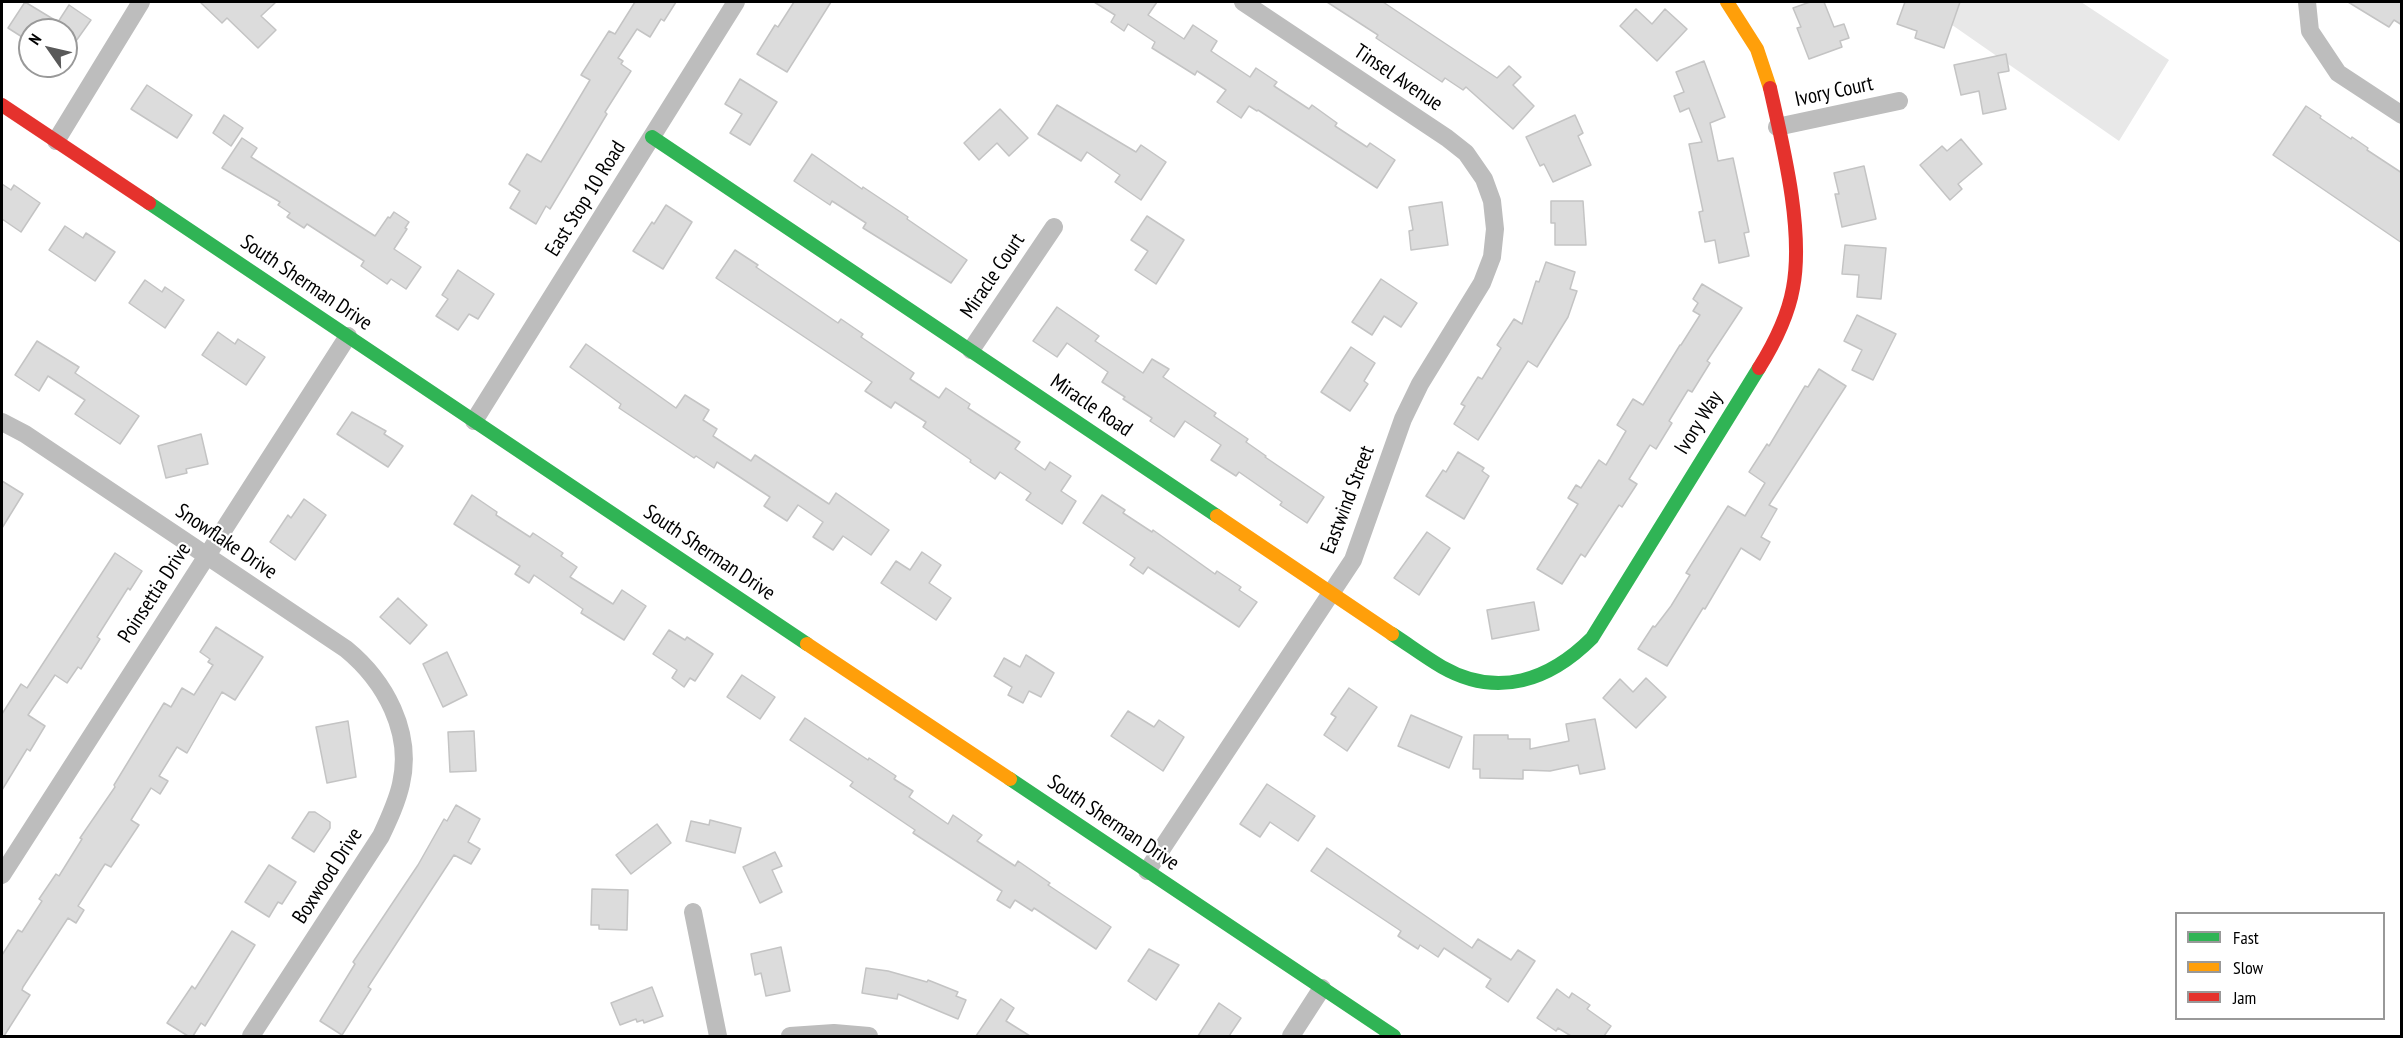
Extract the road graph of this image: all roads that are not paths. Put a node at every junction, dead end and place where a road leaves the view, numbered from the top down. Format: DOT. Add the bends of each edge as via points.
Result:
graph roads {
  1 [pos="141,2"];
  2 [pos="736,2"];
  3 [pos="1243,2"];
  4 [pos="1727,2"];
  5 [pos="2307,2"];
  6 [pos="1899,101"];
  7 [pos="2,105"];
  8 [pos="2402,115"];
  9 [pos="1777,127"];
  10 [pos="652,137"];
  11 [pos="56,141"];
  12 [pos="1494,219"];
  13 [pos="1054,227"];
  14 [pos="348,336"];
  15 [pos="971,350"];
  16 [pos="474,421"];
  17 [pos="2,422"];
  18 [pos="206,555"];
  19 [pos="1331,592"];
  20 [pos="1516,682"];
  21 [pos="399,726"];
  22 [pos="1147,871"];
  23 [pos="2,875"];
  24 [pos="693,912"];
  25 [pos="1322,988"];
  26 [pos="251,1036"];
  27 [pos="718,1036"];
  28 [pos="790,1036"];
  29 [pos="870,1036"];
  30 [pos="1291,1036"];
  31 [pos="1394,1036"];
  1 -- 11 [label="street"];
  2 -- 10 [label="street, East Stop 10 Road"];
  3 -- 12 [label="street, Tinsel Avenue" via="1459,147 1484,179"];
  4 -- 9 [label="street, Ivory Way" via="1760,57"];
  5 -- 8 [label="street" via="2310,31 2338,74"];
  6 -- 9 [label="street, Ivory Court"];
  7 -- 11 [label="street, South Sherman Drive"];
  9 -- 20 [label="street, Ivory Way" via="1796,225 1797,252 1793,289 1783,324 1592,638 1572,660 1555,671"];
  10 -- 15 [label="street, Miracle Road"];
  10 -- 16 [label="street, East Stop 10 Road"];
  11 -- 14 [label="street, South Sherman Drive"];
  12 -- 19 [label="street, Eastwind Street" via="1492,256 1482,283 1410,404 1358,550"];
  13 -- 15 [label="street, Miracle Court"];
  14 -- 16 [label="street, South Sherman Drive"];
  14 -- 18 [label="street, Poinsettia Drive"];
  15 -- 19 [label="street, Miracle Road"];
  16 -- 22 [label="street, South Sherman Drive"];
  17 -- 18 [label="street, Snowflake Drive"];
  18 -- 21 [label="street, Snowflake Drive" via="353,655 378,683"];
  18 -- 23 [label="street, Poinsettia Drive"];
  19 -- 20 [label="street, Miracle Road" via="1457,675 1479,682"];
  19 -- 22 [label="street, Eastwind Street"];
  21 -- 26 [label="street, Boxwood Drive" via="403,773 381,836"];
  22 -- 25 [label="street, South Sherman Drive"];
  24 -- 27 [label="street"];
  25 -- 30 [label="street"];
  25 -- 31 [label="street, South Sherman Drive"];
  28 -- 29 [label="street"];
}
